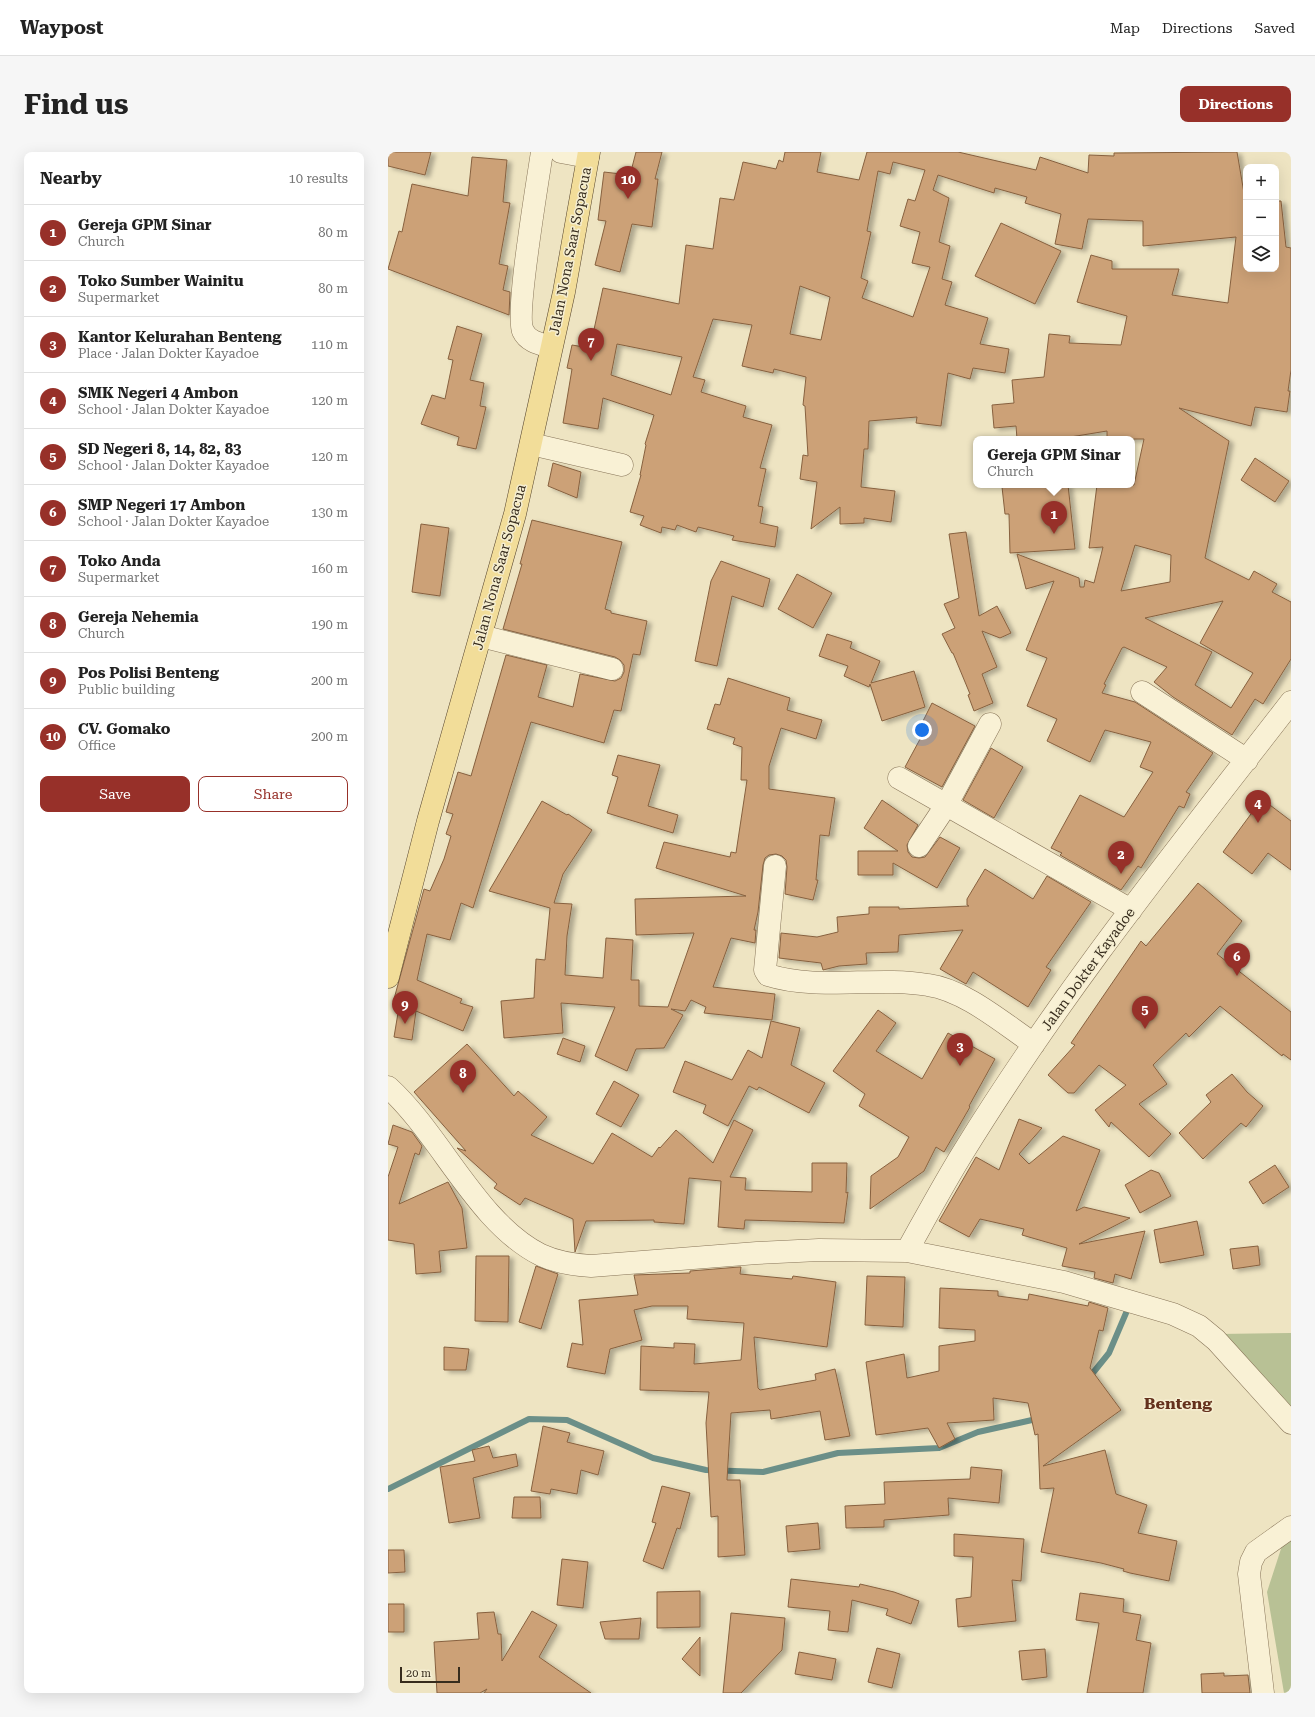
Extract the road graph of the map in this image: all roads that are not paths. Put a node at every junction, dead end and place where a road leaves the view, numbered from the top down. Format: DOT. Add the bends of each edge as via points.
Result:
graph roads {
  1 [pos="542,152"];
  2 [pos="561,152"];
  3 [pos="588,155"];
  4 [pos="551,347"];
  5 [pos="531,444"];
  6 [pos="622,465"];
  7 [pos="481,636"];
  8 [pos="612,669"];
  9 [pos="1142,692"];
  10 [pos="1291,702"];
  11 [pos="990,724"];
  12 [pos="1246,760"];
  13 [pos="899,778"];
  14 [pos="947,804"];
  15 [pos="919,846"];
  16 [pos="775,866"];
  17 [pos="1131,910"];
  18 [pos="388,977"];
  19 [pos="1034,1044"];
  20 [pos="388,1087"];
  21 [pos="907,1250"];
  22 [pos="1291,1423"];
  23 [pos="1291,1527"];
  24 [pos="1263,1693"];
  1 -- 4 [label="street" via="523,287 521,324 531,341"];
  2 -- 3 [label="street"];
  3 -- 4 [label="main road, Jalan Nona Saar Sopacua" via="568,271"];
  4 -- 5 [label="main road, Jalan Nona Saar Sopacua"];
  5 -- 6 [label="street"];
  5 -- 7 [label="main road, Jalan Nona Saar Sopacua" via="515,514"];
  7 -- 8 [label="street"];
  7 -- 18 [label="main road, Jalan Nona Saar Sopacua" via="428,822"];
  9 -- 12 [label="street"];
  10 -- 12 [label="street, Jalan Dokter Kayadoe"];
  11 -- 14 [label="street"];
  12 -- 17 [label="street, Jalan Dokter Kayadoe"];
  13 -- 14 [label="street"];
  14 -- 15 [label="street"];
  14 -- 17 [label="street"];
  16 -- 19 [label="street" via="765,970 768,975 799,982 888,981 930,985 960,996"];
  17 -- 19 [label="street, Jalan Dokter Kayadoe"];
  19 -- 21 [label="street, Jalan Dokter Kayadoe" via="964,1151"];
  20 -- 21 [label="street" via="489,1212 517,1240 541,1255 591,1266 757,1253"];
  21 -- 22 [label="street" via="1064,1282 1130,1301 1199,1326 1216,1340"];
  23 -- 24 [label="street" via="1256,1552 1251,1562 1249,1574"];
}
